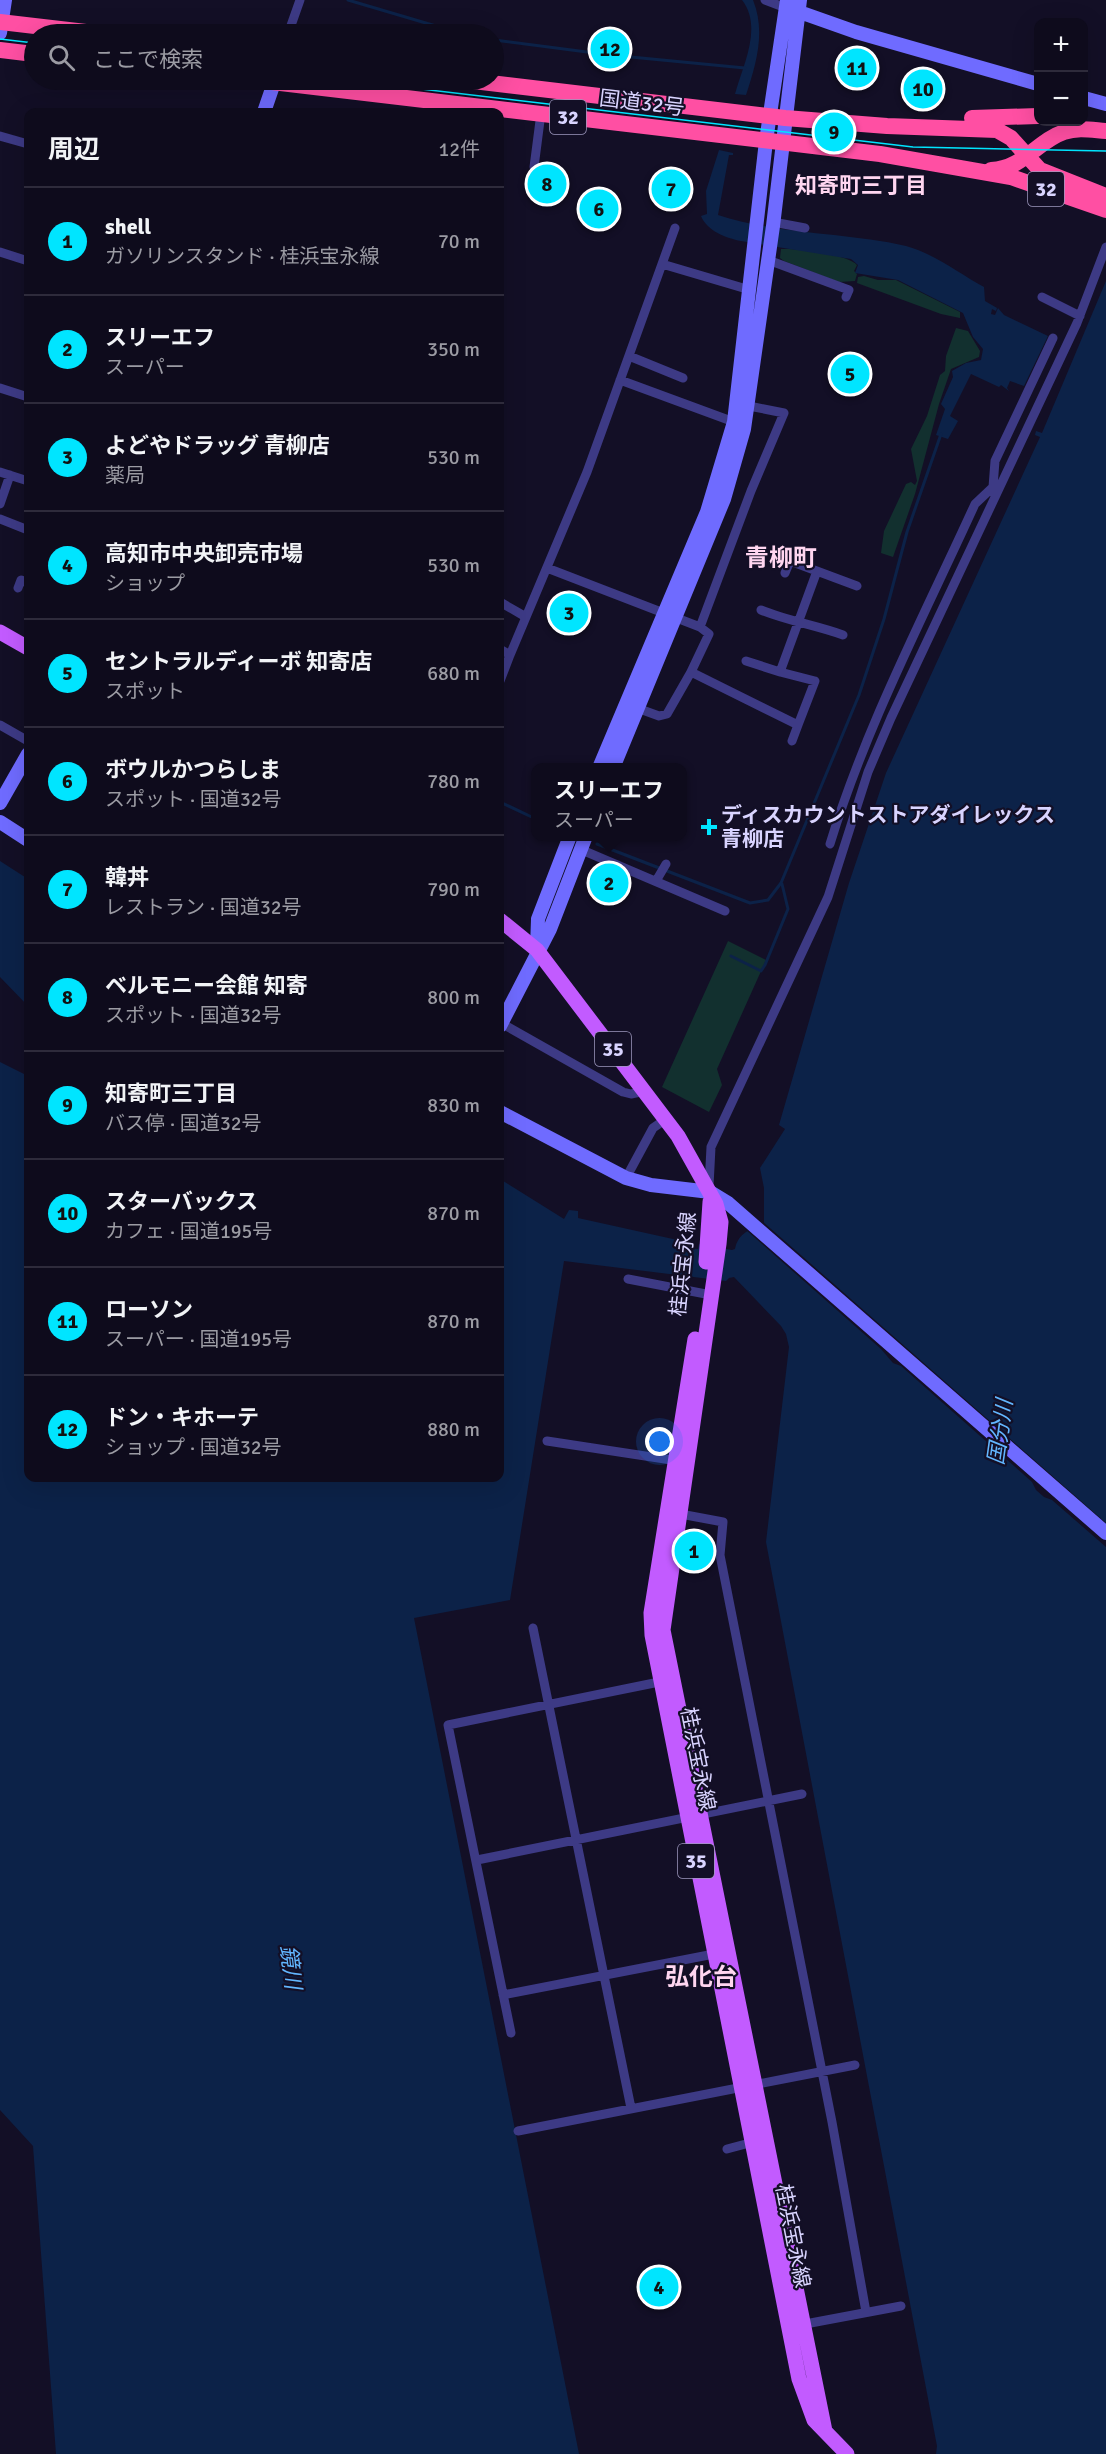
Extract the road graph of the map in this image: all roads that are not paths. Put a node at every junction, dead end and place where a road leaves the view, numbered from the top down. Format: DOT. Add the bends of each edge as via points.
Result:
graph roads {
  1 [pos="5,0"];
  2 [pos="300,0"];
  3 [pos="765,0"];
  4 [pos="793,5"];
  5 [pos="292,24"];
  6 [pos="1,26"];
  7 [pos="24,28"];
  8 [pos="0,50"];
  9 [pos="24,53"];
  10 [pos="1034,83"];
  11 [pos="504,85"];
  12 [pos="271,90"];
  13 [pos="330,90"];
  14 [pos="1088,100"];
  15 [pos="1106,105"];
  16 [pos="436,107"];
  17 [pos="265,108"];
  18 [pos="454,108"];
  19 [pos="504,111"];
  20 [pos="542,113"];
  21 [pos="1034,116"];
  22 [pos="777,117"];
  23 [pos="851,123"];
  24 [pos="1088,124"];
  25 [pos="1106,129"];
  26 [pos="0,136"];
  27 [pos="766,141"];
  28 [pos="24,143"];
  29 [pos="783,143"];
  30 [pos="1028,157"];
  31 [pos="534,167"];
  32 [pos="984,171"];
  33 [pos="1106,196"];
  34 [pos="1106,210"];
  35 [pos="773,224"];
  36 [pos="675,228"];
  37 [pos="805,228"];
  38 [pos="1106,247"];
  39 [pos="0,252"];
  40 [pos="768,258"];
  41 [pos="24,259"];
  42 [pos="662,264"];
  43 [pos="750,290"];
  44 [pos="846,297"];
  45 [pos="1042,297"];
  46 [pos="1080,316"];
  47 [pos="1053,338"];
  48 [pos="629,356"];
  49 [pos="683,378"];
  50 [pos="620,380"];
  51 [pos="0,388"];
  52 [pos="24,396"];
  53 [pos="749,406"];
  54 [pos="734,423"];
  55 [pos="0,471"];
  56 [pos="10,475"];
  57 [pos="24,480"];
  58 [pos="996,488"];
  59 [pos="0,504"];
  60 [pos="0,519"];
  61 [pos="24,528"];
  62 [pos="547,568"];
  63 [pos="817,571"];
  64 [pos="785,573"];
  65 [pos="24,581"];
  66 [pos="857,586"];
  67 [pos="18,588"];
  68 [pos="504,604"];
  69 [pos="761,610"];
  70 [pos="526,616"];
  71 [pos="669,617"];
  72 [pos="799,622"];
  73 [pos="700,627"];
  74 [pos="0,632"];
  75 [pos="843,635"];
  76 [pos="24,646"];
  77 [pos="504,651"];
  78 [pos="510,655"];
  79 [pos="746,661"];
  80 [pos="504,671"];
  81 [pos="691,672"];
  82 [pos="780,672"];
  83 [pos="637,708"];
  84 [pos="798,724"];
  85 [pos="0,725"];
  86 [pos="24,739"];
  87 [pos="792,741"];
  88 [pos="24,761"];
  89 [pos="601,763"];
  90 [pos="615,763"];
  91 [pos="0,802"];
  92 [pos="0,822"];
  93 [pos="24,837"];
  94 [pos="568,841"];
  95 [pos="585,841"];
  96 [pos="830,844"];
  97 [pos="582,850"];
  98 [pos="666,864"];
  99 [pos="656,881"];
  100 [pos="725,911"];
  101 [pos="504,923"];
  102 [pos="537,950"];
  103 [pos="504,1011"];
  104 [pos="504,1019"];
  105 [pos="645,1091"];
  106 [pos="504,1114"];
  107 [pos="666,1119"];
  108 [pos="626,1179"];
  109 [pos="710,1192"];
  110 [pos="628,1280"];
  111 [pos="708,1288"];
  112 [pos="547,1441"];
  113 [pos="681,1462"];
  114 [pos="674,1513"];
  115 [pos="1106,1533"];
  116 [pos="533,1628"];
  117 [pos="667,1681"];
  118 [pos="548,1705"];
  119 [pos="802,1794"];
  120 [pos="769,1801"];
  121 [pos="694,1816"];
  122 [pos="576,1840"];
  123 [pos="477,1860"];
  124 [pos="721,1953"];
  125 [pos="603,1974"];
  126 [pos="503,1995"];
  127 [pos="511,2033"];
  128 [pos="855,2065"];
  129 [pos="822,2072"];
  130 [pos="748,2086"];
  131 [pos="631,2109"];
  132 [pos="518,2131"];
  133 [pos="759,2141"];
  134 [pos="727,2149"];
  135 [pos="901,2306"];
  136 [pos="866,2312"];
  137 [pos="796,2326"];
  138 [pos="847,2454"];
  1 -- 6 [label="street"];
  2 -- 5 [label="street"];
  3 -- 4 [label="street"];
  4 -- 10 [label="street" via="856,32"];
  4 -- 22 [label="street"];
  6 -- 7 [label="highway"];
  8 -- 9 [label="highway"];
  11 -- 22 [label="highway, 国道32号 / 32"];
  12 -- 17 [label="street"];
  13 -- 16 [label="highway, 国道32号 / 32"];
  14 -- 15 [label="street"];
  16 -- 18 [label="highway, 国道32号 / 32"];
  19 -- 20 [label="highway, 国道32号 / 32"];
  20 -- 27 [label="highway, 国道32号 / 32"];
  20 -- 31 [label="street"];
  21 -- 23 [label="highway"];
  22 -- 23 [label="highway, 国道32号 / 32"];
  22 -- 27 [label="street"];
  22 -- 29 [label="street"];
  23 -- 30 [label="highway, 32" via="997,130 1011,138"];
  24 -- 25 [label="highway"];
  25 -- 30 [label="highway" via="1066,131"];
  26 -- 28 [label="street"];
  27 -- 29 [label="highway, 国道32号 / 32"];
  27 -- 43 [label="street"];
  29 -- 32 [label="highway, 国道32号 / 32"];
  29 -- 35 [label="street"];
  30 -- 32 [label="highway" via="1010,166"];
  30 -- 33 [label="highway, 32" via="1047,175"];
  32 -- 34 [label="highway, 32"];
  35 -- 37 [label="street"];
  35 -- 40 [label="street"];
  36 -- 42 [label="street"];
  38 -- 46 [label="street"];
  39 -- 41 [label="street"];
  40 -- 44 [label="street" via="849,290"];
  40 -- 53 [label="street"];
  42 -- 43 [label="street"];
  42 -- 48 [label="street"];
  43 -- 54 [label="street"];
  45 -- 46 [label="street"];
  46 -- 58 [label="street"];
  47 -- 58 [label="street" via="995,461"];
  48 -- 49 [label="street"];
  48 -- 50 [label="street"];
  50 -- 54 [label="street"];
  50 -- 62 [label="street"];
  51 -- 52 [label="street"];
  53 -- 71 [label="street" via="724,499"];
  53 -- 73 [label="street" via="784,413"];
  54 -- 71 [label="street"];
  55 -- 56 [label="street"];
  56 -- 57 [label="street"];
  56 -- 59 [label="street"];
  58 -- 96 [label="street" via="975,504 857,765"];
  58 -- 109 [label="street" via="868,772 828,897 711,1147"];
  60 -- 61 [label="street"];
  62 -- 70 [label="street"];
  62 -- 71 [label="street"];
  63 -- 64 [label="street" via="790,561"];
  63 -- 66 [label="street"];
  63 -- 72 [label="street"];
  65 -- 67 [label="street" via="21,580"];
  68 -- 70 [label="street"];
  69 -- 72 [label="street"];
  70 -- 78 [label="street"];
  71 -- 73 [label="street"];
  71 -- 83 [label="street"];
  71 -- 89 [label="street"];
  72 -- 75 [label="street"];
  72 -- 82 [label="street"];
  73 -- 81 [label="street" via="710,634"];
  74 -- 76 [label="main road"];
  77 -- 78 [label="street"];
  78 -- 80 [label="street"];
  79 -- 82 [label="street"];
  81 -- 83 [label="street" via="668,714 659,716"];
  81 -- 84 [label="street"];
  82 -- 84 [label="street" via="815,681"];
  83 -- 90 [label="street"];
  84 -- 87 [label="street"];
  85 -- 86 [label="street"];
  88 -- 91 [label="street"];
  92 -- 93 [label="street"];
  94 -- 102 [label="street" via="538,919"];
  95 -- 97 [label="street"];
  97 -- 99 [label="street"];
  97 -- 102 [label="street" via="550,929"];
  98 -- 99 [label="street"];
  99 -- 100 [label="street"];
  101 -- 102 [label="main road, 桂浜宝永線 / 35"];
  102 -- 103 [label="street"];
  102 -- 105 [label="main road, 桂浜宝永線 / 35"];
  104 -- 105 [label="street" via="623,1092"];
  105 -- 107 [label="main road, 桂浜宝永線 / 35"];
  106 -- 108 [label="street"];
  107 -- 108 [label="street" via="653,1128"];
  107 -- 109 [label="main road, 桂浜宝永線 / 35"];
  108 -- 109 [label="street"];
  109 -- 111 [label="main road, 桂浜宝永線 / 35" via="714,1243"];
  109 -- 115 [label="street" via="748,1218"];
  110 -- 111 [label="street"];
  111 -- 113 [label="main road, 桂浜宝永線 / 35"];
  112 -- 113 [label="street"];
  113 -- 114 [label="main road, 桂浜宝永線 / 35"];
  114 -- 117 [label="main road, 桂浜宝永線 / 35" via="663,1630"];
  114 -- 120 [label="street" via="723,1522 720,1555"];
  116 -- 118 [label="street"];
  117 -- 118 [label="street"];
  117 -- 121 [label="main road, 桂浜宝永線 / 35"];
  118 -- 122 [label="street"];
  118 -- 123 [label="street" via="448,1725"];
  119 -- 120 [label="street"];
  120 -- 121 [label="street"];
  120 -- 129 [label="street"];
  121 -- 122 [label="street"];
  121 -- 124 [label="main road, 桂浜宝永線 / 35"];
  122 -- 123 [label="street"];
  122 -- 125 [label="street"];
  123 -- 126 [label="street"];
  124 -- 125 [label="street"];
  124 -- 130 [label="main road, 桂浜宝永線 / 35"];
  125 -- 126 [label="street"];
  125 -- 131 [label="street"];
  126 -- 127 [label="street"];
  128 -- 129 [label="street"];
  129 -- 130 [label="street"];
  129 -- 136 [label="street"];
  130 -- 131 [label="street"];
  130 -- 133 [label="main road, 桂浜宝永線 / 35"];
  131 -- 132 [label="street"];
  133 -- 134 [label="street"];
  133 -- 137 [label="main road, 桂浜宝永線 / 35"];
  135 -- 136 [label="street"];
  136 -- 137 [label="street"];
  137 -- 138 [label="main road, 桂浜宝永線 / 35" via="825,2431"];
}
